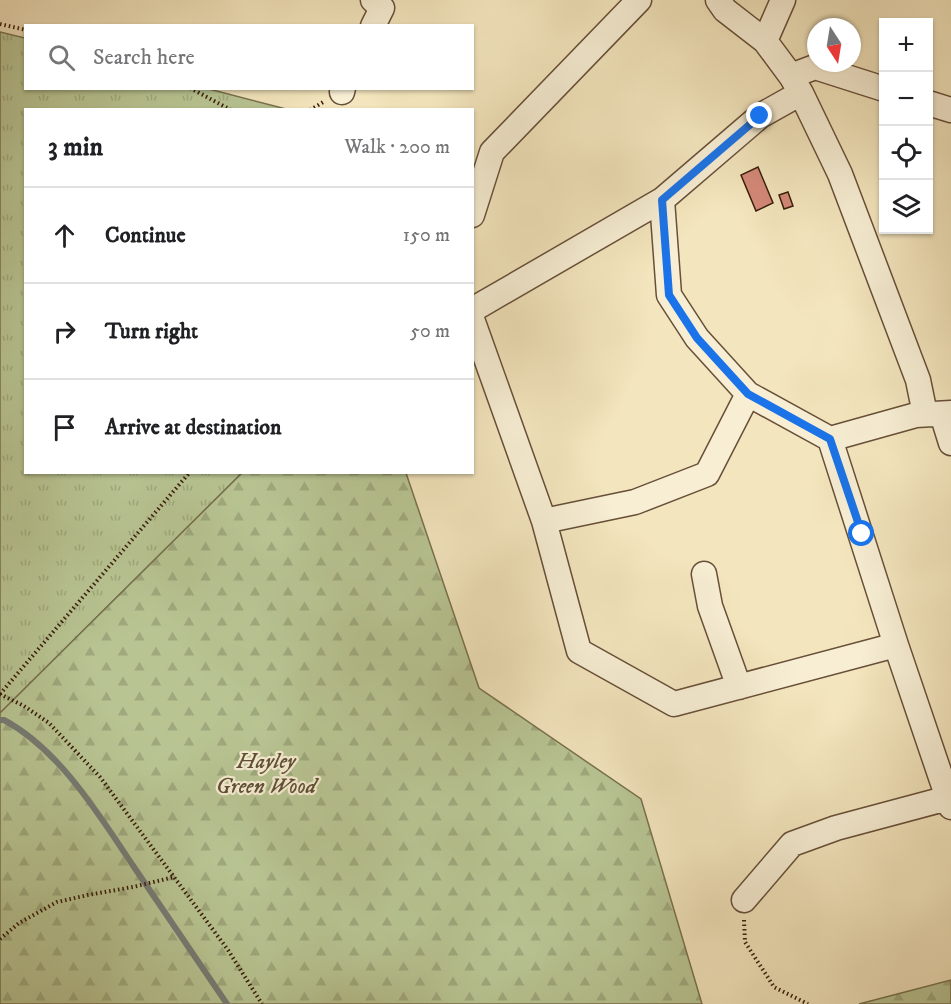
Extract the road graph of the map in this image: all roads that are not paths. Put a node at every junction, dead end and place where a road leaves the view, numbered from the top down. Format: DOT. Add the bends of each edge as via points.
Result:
graph roads {
  1 [pos="639,0"];
  2 [pos="718,0"];
  3 [pos="783,0"];
  4 [pos="765,41"];
  5 [pos="796,85"];
  6 [pos="879,87"];
  7 [pos="933,105"];
  8 [pos="951,110"];
  9 [pos="662,200"];
  10 [pos="474,209"];
  11 [pos="474,309"];
  12 [pos="474,325"];
  13 [pos="748,394"];
  14 [pos="939,414"];
  15 [pos="830,439"];
  16 [pos="951,444"];
  17 [pos="544,521"];
  18 [pos="704,574"];
  19 [pos="896,645"];
  20 [pos="739,687"];
  21 [pos="950,802"];
  22 [pos="744,900"];
  1 -- 10 [label="street" via="492,152"];
  2 -- 4 [label="street"];
  3 -- 4 [label="street"];
  4 -- 5 [label="street"];
  5 -- 6 [label="street" via="815,68"];
  5 -- 9 [label="street"];
  5 -- 14 [label="street" via="840,174 918,380"];
  7 -- 8 [label="street"];
  9 -- 11 [label="street"];
  9 -- 13 [label="street" via="669,295 697,338"];
  12 -- 17 [label="street"];
  13 -- 15 [label="street"];
  13 -- 17 [label="street" via="707,474 635,502"];
  14 -- 15 [label="street"];
  14 -- 16 [label="street"];
  15 -- 19 [label="street"];
  17 -- 20 [label="street" via="579,651 674,704"];
  18 -- 20 [label="street" via="710,606"];
  19 -- 20 [label="street"];
  19 -- 21 [label="street"];
  21 -- 22 [label="street" via="836,828 792,844"];
}
